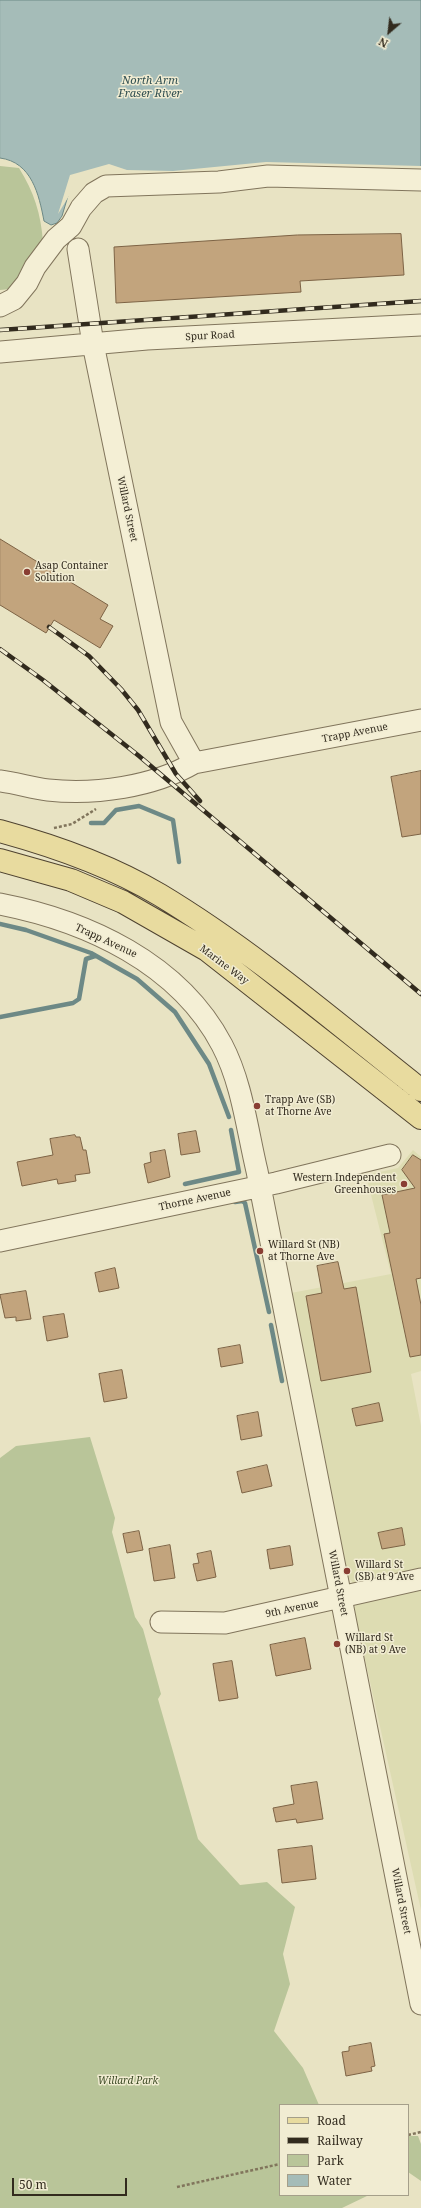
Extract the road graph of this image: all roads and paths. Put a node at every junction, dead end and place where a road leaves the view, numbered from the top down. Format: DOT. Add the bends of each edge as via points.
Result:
graph roads {
  1 [pos="421,180"];
  2 [pos="78,249"];
  3 [pos="0,306"];
  4 [pos="421,325"];
  5 [pos="93,344"];
  6 [pos="0,352"];
  7 [pos="421,720"];
  8 [pos="194,763"];
  9 [pos="0,781"];
  10 [pos="98,808"];
  11 [pos="0,831"];
  12 [pos="38,841"];
  13 [pos="0,860"];
  14 [pos="0,904"];
  15 [pos="421,1090"];
  16 [pos="421,1118"];
  17 [pos="390,1155"];
  18 [pos="259,1186"];
  19 [pos="0,1241"];
  20 [pos="421,1579"];
  21 [pos="340,1598"];
  22 [pos="161,1622"];
  23 [pos="421,2004"];
  24 [pos="421,2132"];
  25 [pos="409,2134"];
  26 [pos="279,2164"];
  27 [pos="177,2187"];
  1 -- 3 [label="street" via="268,176 219,182 106,186 94,193 81,208 71,226 56,239 14,299"];
  2 -- 5 [label="street, Willard Street"];
  4 -- 5 [label="street, Spur Road"];
  5 -- 6 [label="street, Spur Road"];
  5 -- 8 [label="street, Willard Street" via="171,722"];
  7 -- 8 [label="street, Trapp Avenue"];
  8 -- 9 [label="street" via="176,774 158,780 106,789 48,790"];
  10 -- 12 [label="path" via="72,824 54,828"];
  11 -- 12 [label="main road"];
  12 -- 15 [label="main road" via="110,869 172,903 264,966"];
  13 -- 16 [label="main road, Marine Way" via="71,880 123,902 207,950"];
  14 -- 18 [label="street, Trapp Avenue" via="62,922 117,944 144,959 188,997 207,1020 223,1046 239,1092"];
  17 -- 18 [label="street, Thorne Avenue"];
  18 -- 19 [label="street, Thorne Avenue"];
  18 -- 21 [label="street, Willard Street"];
  20 -- 21 [label="street, 9th Avenue"];
  21 -- 22 [label="street, 9th Avenue" via="225,1623"];
  21 -- 23 [label="street, Willard Street"];
  24 -- 25 [label="path"];
  26 -- 27 [label="path"];
}
